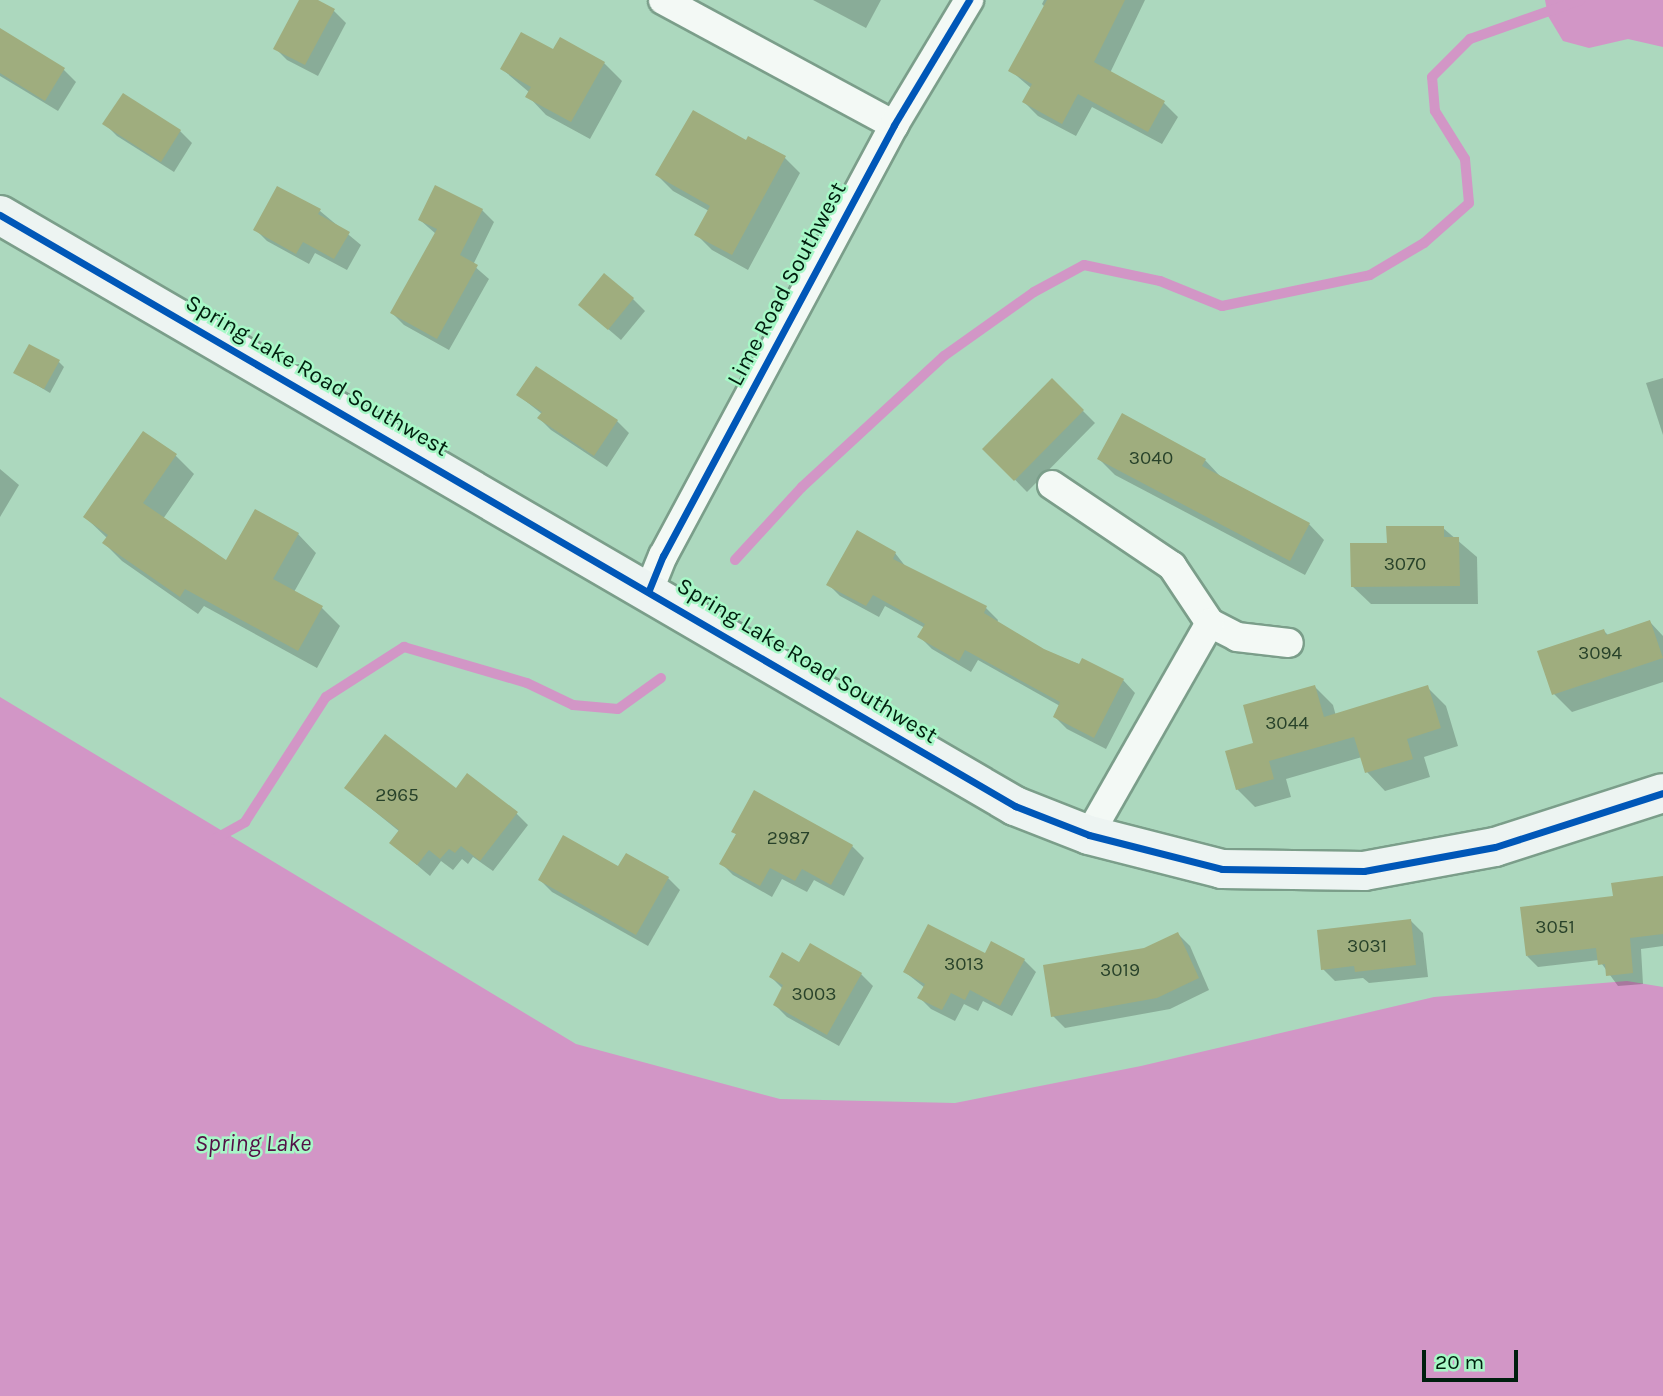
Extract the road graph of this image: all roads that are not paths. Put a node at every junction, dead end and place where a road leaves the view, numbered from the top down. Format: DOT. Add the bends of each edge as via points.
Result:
graph roads {
  1 [pos="663,0"];
  2 [pos="969,0"];
  3 [pos="894,125"];
  4 [pos="0,215"];
  5 [pos="1052,485"];
  6 [pos="649,590"];
  7 [pos="1210,623"];
  8 [pos="1289,643"];
  9 [pos="1663,793"];
  10 [pos="1089,835"];
  1 -- 3 [label="street"];
  2 -- 3 [label="street, Lime Road Southwest"];
  3 -- 6 [label="street, Lime Road Southwest"];
  4 -- 6 [label="street, Spring Lake Road Southwest"];
  5 -- 7 [label="street" via="1172,566"];
  6 -- 10 [label="street, Spring Lake Road Southwest" via="1015,806"];
  7 -- 8 [label="street" via="1237,637"];
  7 -- 10 [label="street"];
  9 -- 10 [label="street, Spring Lake Road Southwest" via="1495,847 1364,871 1222,869"];
}
